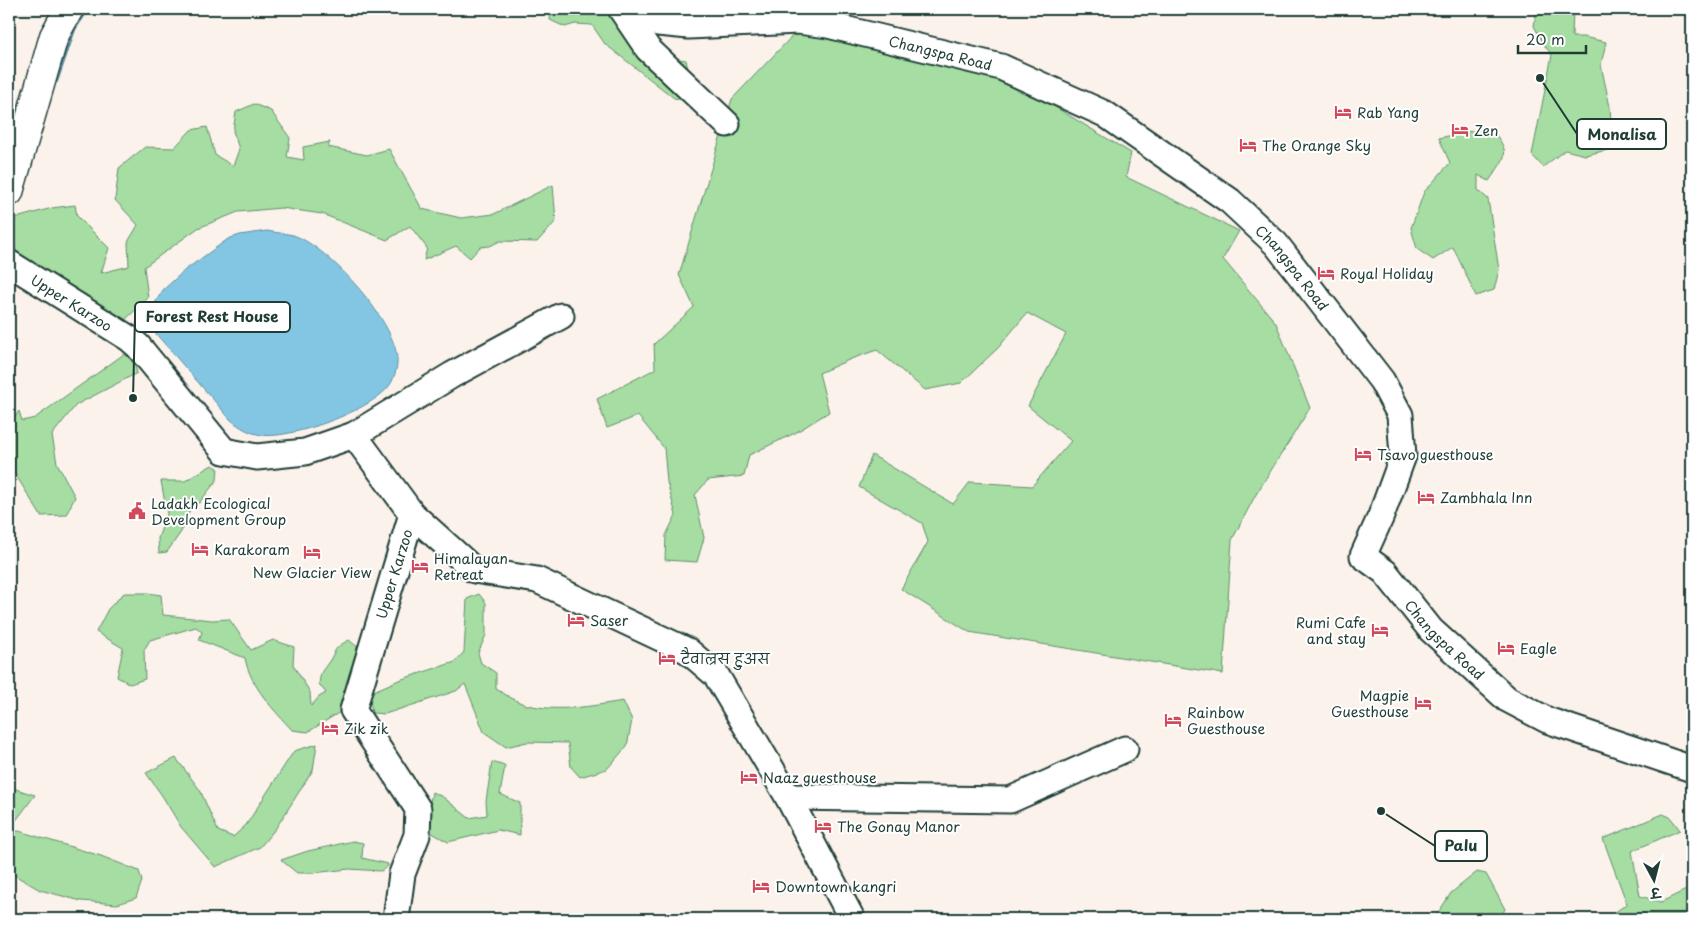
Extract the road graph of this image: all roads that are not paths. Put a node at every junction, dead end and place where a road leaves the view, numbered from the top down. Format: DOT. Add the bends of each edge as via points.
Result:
graph roads {
  1 [pos="69,9"];
  2 [pos="621,9"];
  3 [pos="634,9"];
  4 [pos="727,124"];
  5 [pos="9,192"];
  6 [pos="9,262"];
  7 [pos="561,316"];
  8 [pos="354,435"];
  9 [pos="412,514"];
  10 [pos="1125,749"];
  11 [pos="1692,769"];
  12 [pos="788,797"];
  13 [pos="396,919"];
  14 [pos="852,919"];
  1 -- 5 [label="main road" via="54,36"];
  2 -- 4 [label="street" via="648,48"];
  3 -- 11 [label="street, Changspa Road" via="658,23 689,26 798,22 828,25 1001,66 1105,114 1230,201 1276,244 1382,381 1400,415 1403,456 1363,556 1385,572 1431,630 1507,699 1547,720"];
  6 -- 8 [label="street, Upper Karzoo" via="130,338 224,451 257,457 306,452"];
  7 -- 8 [label="street" via="452,375"];
  8 -- 9 [label="street, Upper Karzoo"];
  9 -- 12 [label="street" via="474,570 537,580 688,651 716,675"];
  9 -- 13 [label="street, Upper Karzoo" via="353,710 418,809 417,835 402,874"];
  10 -- 12 [label="street" via="1010,800"];
  12 -- 14 [label="street"];
}
